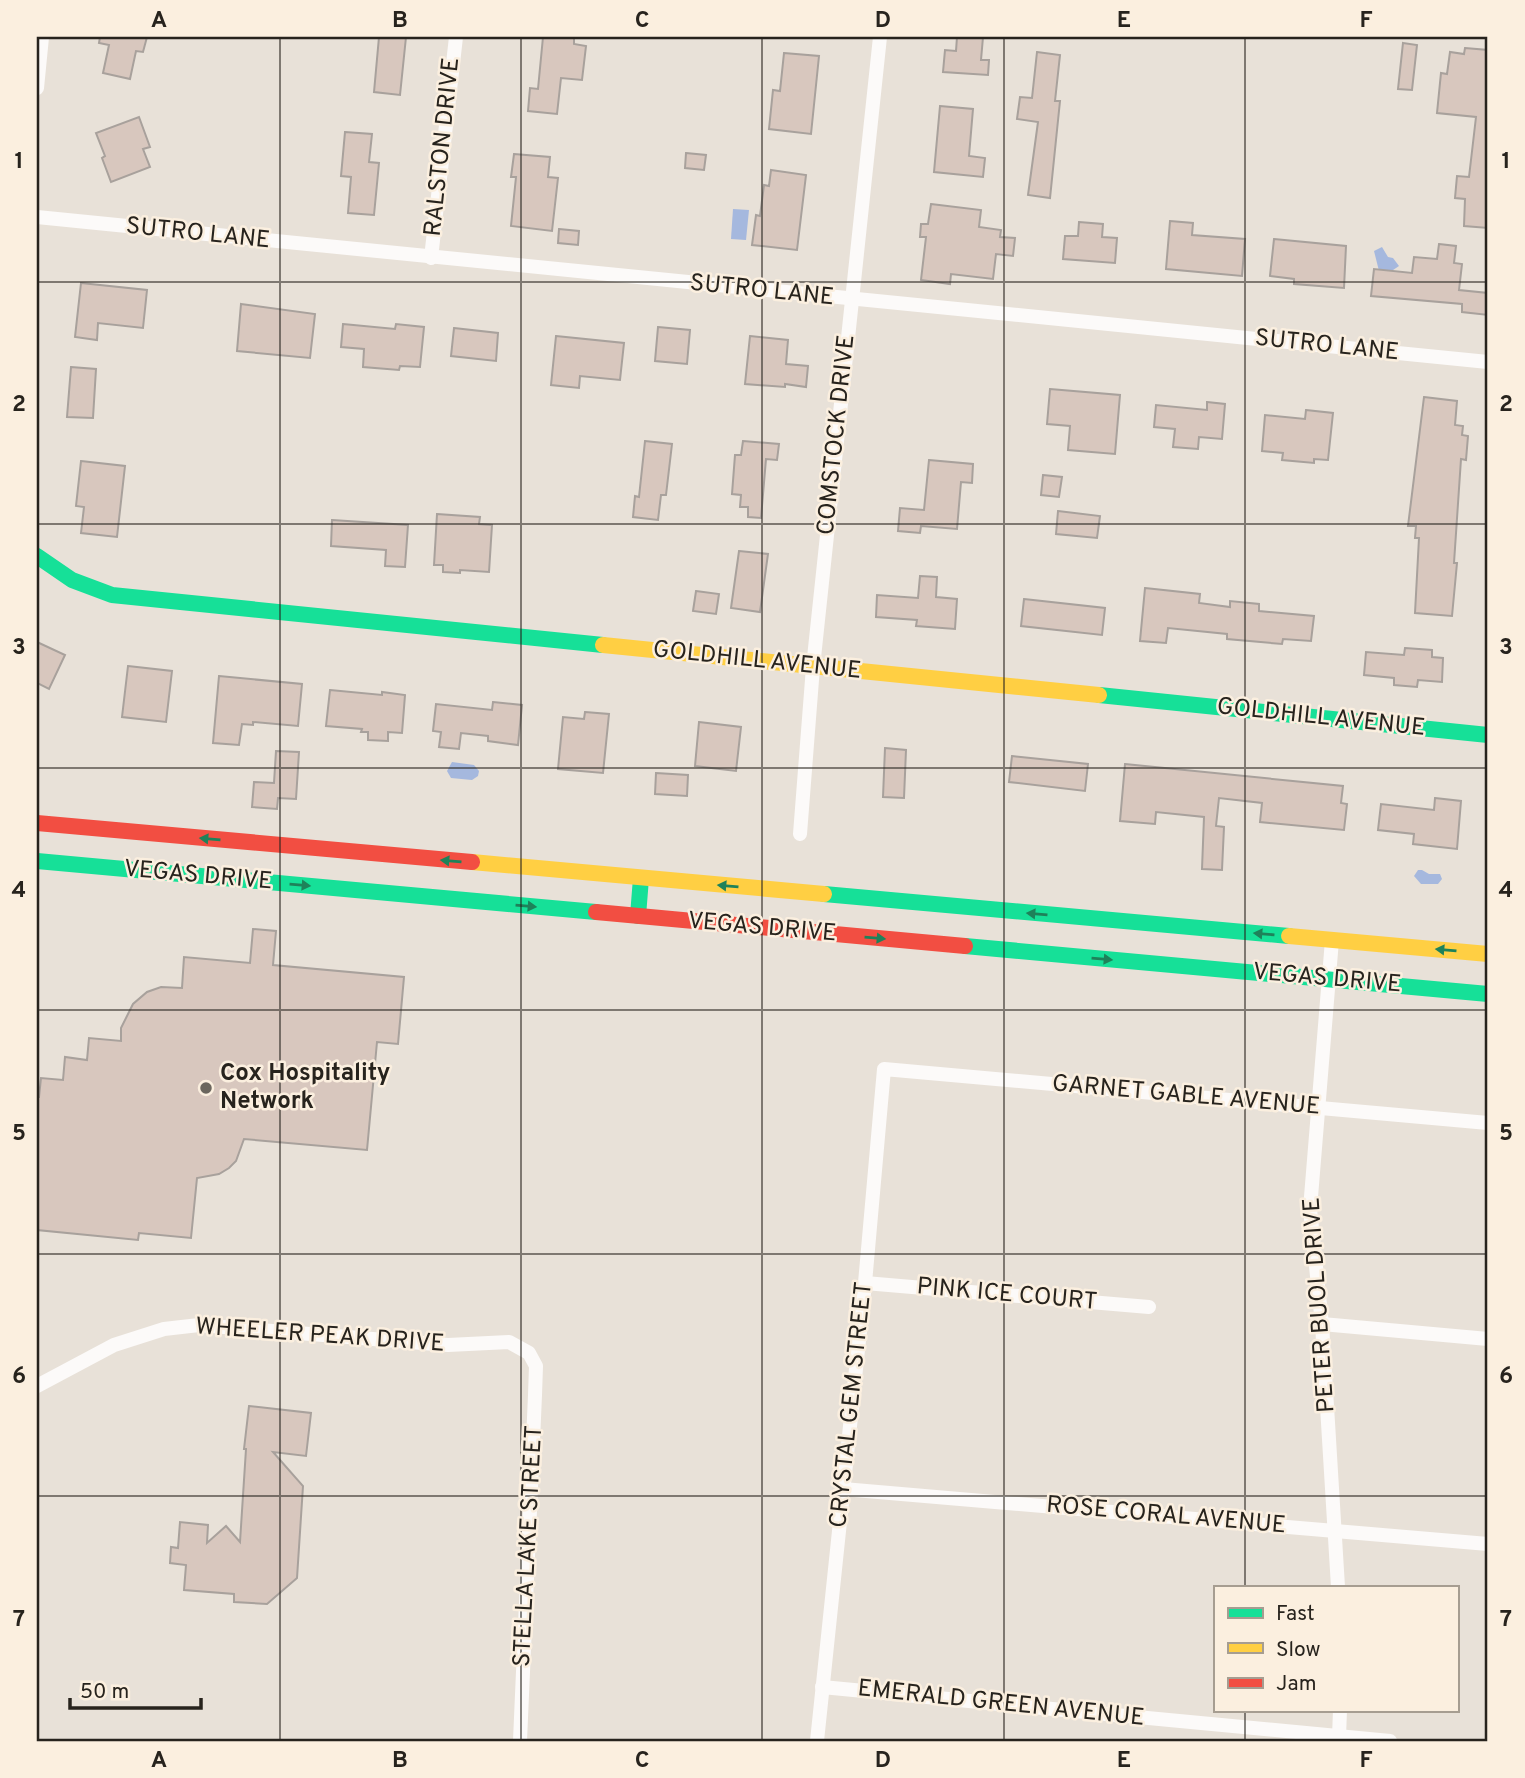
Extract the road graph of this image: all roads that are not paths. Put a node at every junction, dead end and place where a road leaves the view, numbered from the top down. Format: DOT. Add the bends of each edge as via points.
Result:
graph roads {
  1 [pos="42,37"];
  2 [pos="456,37"];
  3 [pos="880,37"];
  4 [pos="37,88"];
  5 [pos="37,218"];
  6 [pos="430,258"];
  7 [pos="851,300"];
  8 [pos="1488,362"];
  9 [pos="37,556"];
  10 [pos="813,667"];
  11 [pos="1488,735"];
  12 [pos="37,823"];
  13 [pos="800,834"];
  14 [pos="37,861"];
  15 [pos="641,878"];
  16 [pos="638,916"];
  17 [pos="1332,940"];
  18 [pos="1488,954"];
  19 [pos="1328,979"];
  20 [pos="1488,994"];
  21 [pos="884,1069"];
  22 [pos="1316,1108"];
  23 [pos="1488,1124"];
  24 [pos="865,1283"];
  25 [pos="1149,1307"];
  26 [pos="1322,1324"];
  27 [pos="1488,1339"];
  28 [pos="529,1353"];
  29 [pos="37,1386"];
  30 [pos="843,1489"];
  31 [pos="1336,1530"];
  32 [pos="1488,1544"];
  33 [pos="1338,1586"];
  34 [pos="822,1687"];
  35 [pos="1339,1712"];
  36 [pos="1339,1737"];
  37 [pos="520,1741"];
  38 [pos="817,1741"];
  39 [pos="1390,1741"];
  1 -- 4 [label="street"];
  2 -- 6 [label="street, RALSTON DRIVE"];
  3 -- 7 [label="street, COMSTOCK DRIVE"];
  5 -- 6 [label="street, SUTRO LANE"];
  6 -- 7 [label="street, SUTRO LANE"];
  7 -- 8 [label="street, SUTRO LANE"];
  7 -- 10 [label="street, COMSTOCK DRIVE"];
  9 -- 10 [label="main road, GOLDHILL AVENUE" via="79,586 112,595"];
  10 -- 11 [label="main road, GOLDHILL AVENUE"];
  10 -- 13 [label="street, COMSTOCK DRIVE"];
  15 -- 12 [label="main road, VEGAS DRIVE, one-way"];
  14 -- 16 [label="main road, VEGAS DRIVE, one-way"];
  15 -- 16 [label="main road"];
  17 -- 15 [label="main road, VEGAS DRIVE, one-way"];
  16 -- 19 [label="main road, VEGAS DRIVE, one-way"];
  18 -- 17 [label="main road, VEGAS DRIVE, one-way"];
  17 -- 19 [label="street, PETER BUOL DRIVE"];
  19 -- 20 [label="main road, VEGAS DRIVE"];
  19 -- 22 [label="street, PETER BUOL DRIVE"];
  21 -- 22 [label="street, GARNET GABLE AVENUE"];
  21 -- 24 [label="street, CRYSTAL GEM STREET"];
  22 -- 23 [label="street, GARNET GABLE AVENUE"];
  22 -- 26 [label="street, PETER BUOL DRIVE" via="1310,1209"];
  24 -- 25 [label="street, PINK ICE COURT"];
  24 -- 30 [label="street, CRYSTAL GEM STREET"];
  26 -- 27 [label="street"];
  26 -- 31 [label="street, PETER BUOL DRIVE"];
  28 -- 29 [label="street, WHEELER PEAK DRIVE" via="509,1342 448,1345 198,1325 164,1329 114,1345"];
  28 -- 37 [label="street, STELLA LAKE STREET" via="536,1376"];
  30 -- 31 [label="street, ROSE CORAL AVENUE"];
  30 -- 34 [label="street, CRYSTAL GEM STREET"];
  31 -- 32 [label="street, ROSE CORAL AVENUE"];
  31 -- 33 [label="street, PETER BUOL DRIVE"];
  34 -- 36 [label="street, EMERALD GREEN AVENUE"];
  34 -- 38 [label="street, CRYSTAL GEM STREET"];
  35 -- 36 [label="street"];
  36 -- 39 [label="street, EMERALD GREEN AVENUE"];
}
